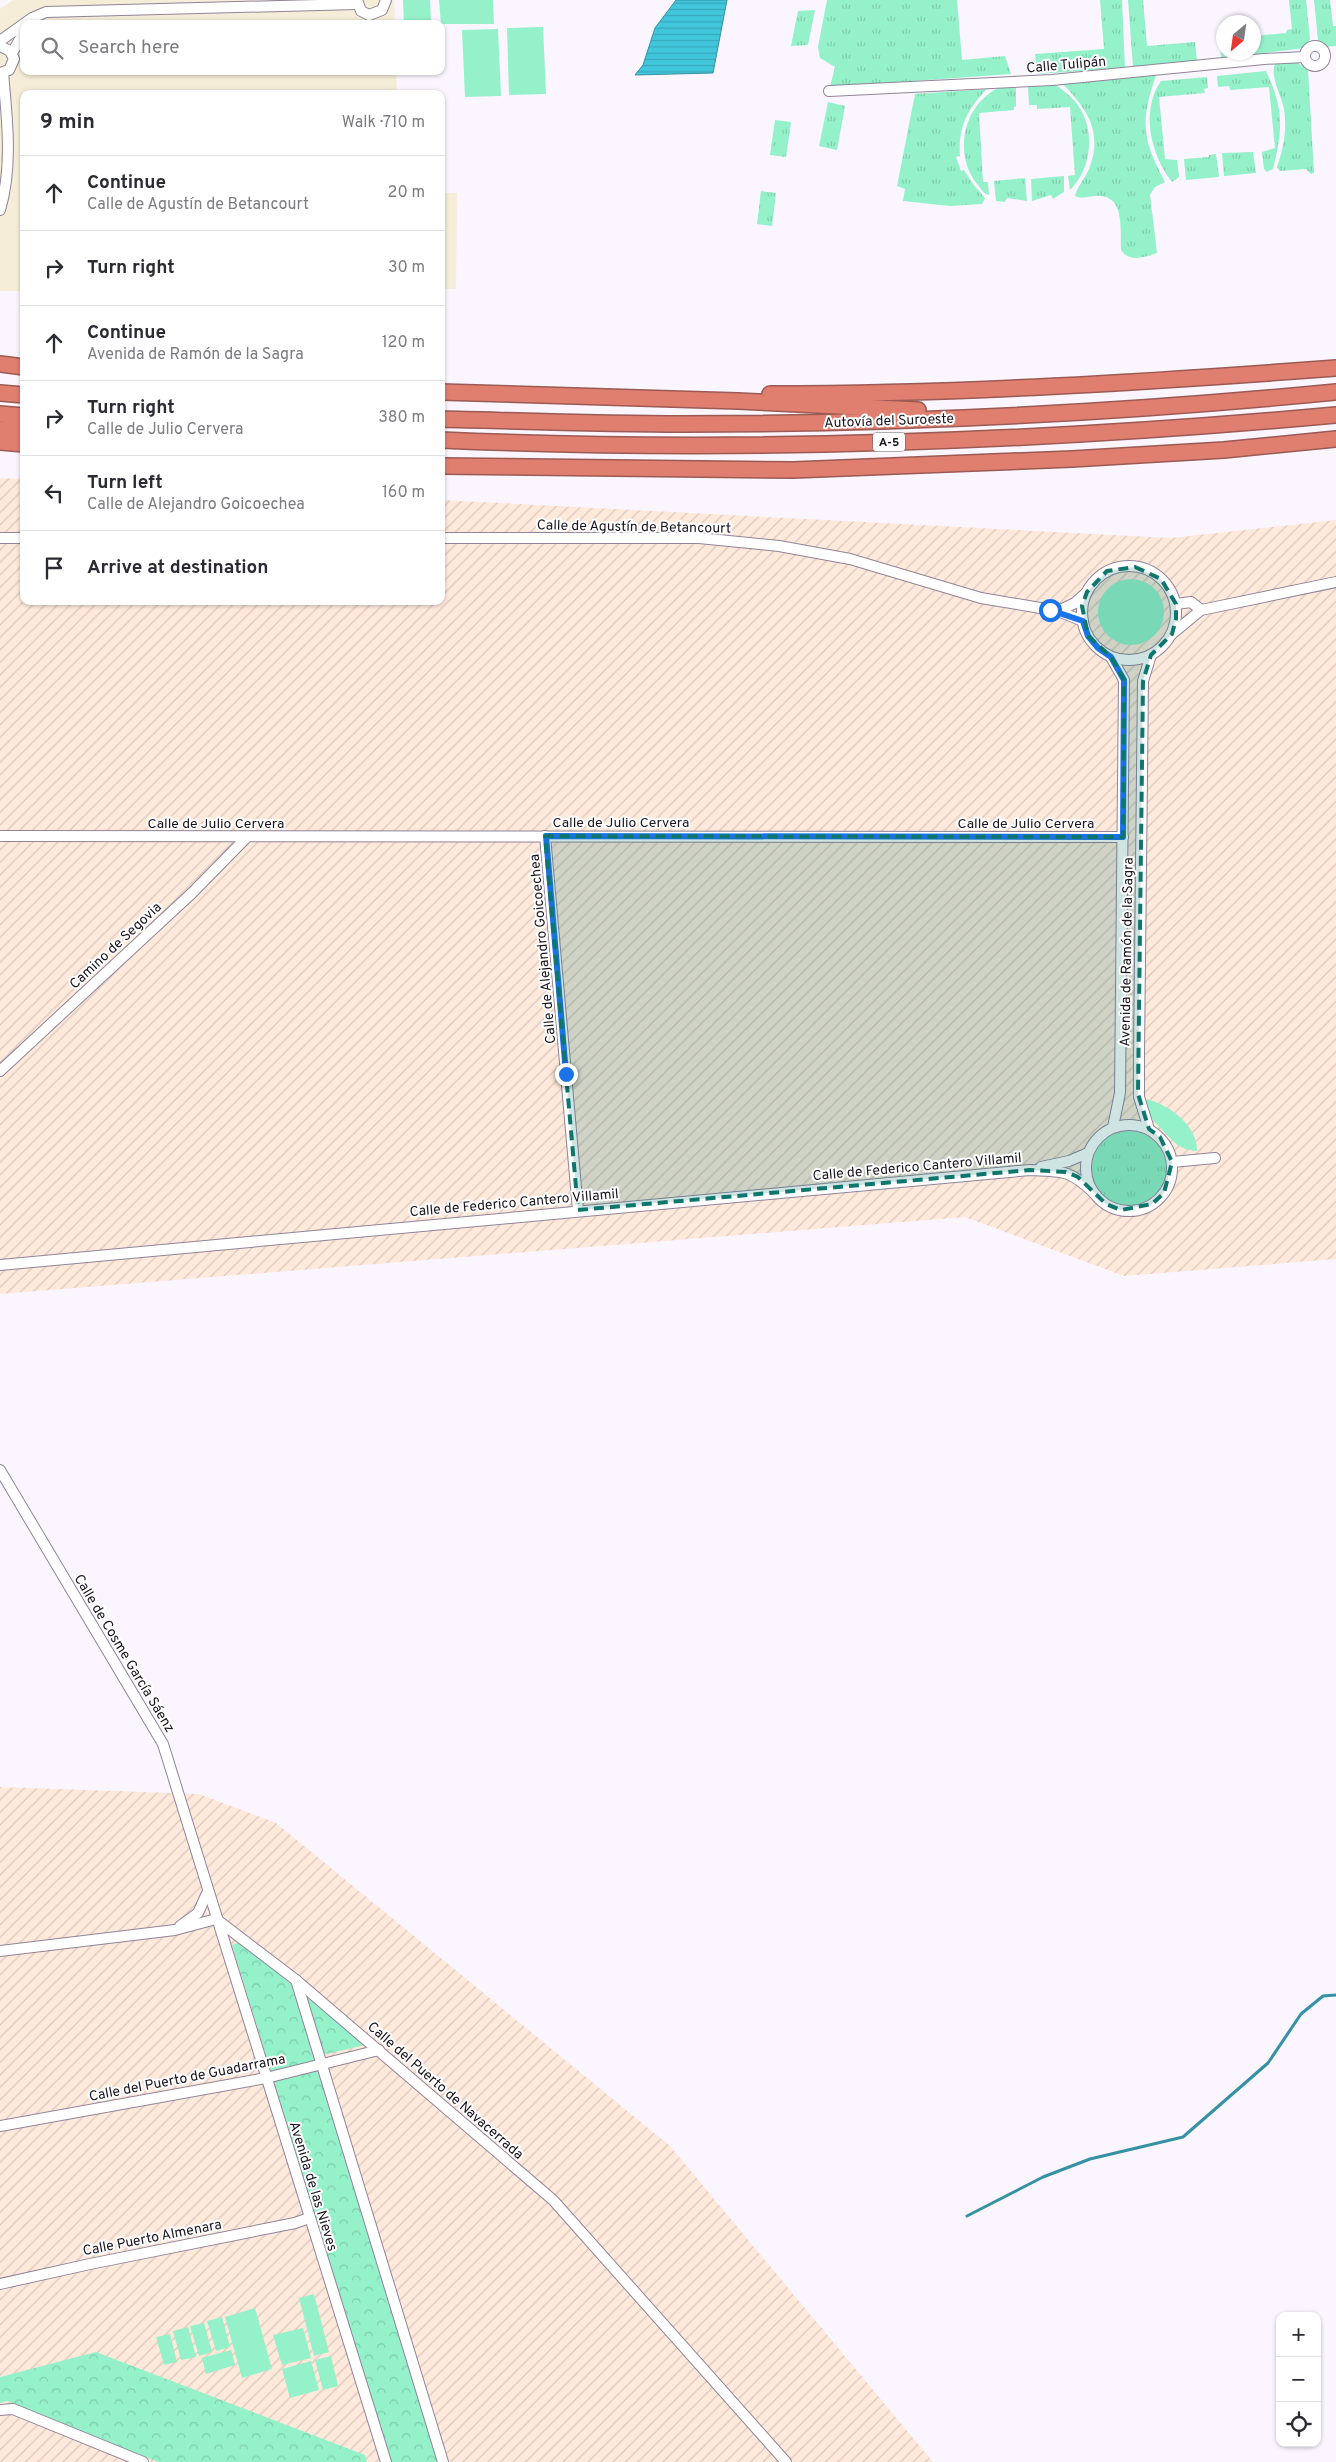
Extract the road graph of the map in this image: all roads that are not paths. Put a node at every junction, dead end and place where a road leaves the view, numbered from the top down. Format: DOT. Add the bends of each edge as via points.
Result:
graph roads {
  1 [pos="386,0"];
  2 [pos="357,2"];
  3 [pos="46,12"];
  4 [pos="29,20"];
  5 [pos="37,20"];
  6 [pos="20,27"];
  7 [pos="20,39"];
  8 [pos="0,42"];
  9 [pos="0,46"];
  10 [pos="1336,51"];
  11 [pos="12,53"];
  12 [pos="2,73"];
  13 [pos="829,91"];
  14 [pos="0,210"];
  15 [pos="0,364"];
  16 [pos="20,366"];
  17 [pos="1336,368"];
  18 [pos="445,392"];
  19 [pos="1336,392"];
  20 [pos="0,393"];
  21 [pos="20,395"];
  22 [pos="627,398"];
  23 [pos="1176,406"];
  24 [pos="0,414"];
  25 [pos="1336,415"];
  26 [pos="20,416"];
  27 [pos="445,419"];
  28 [pos="0,429"];
  29 [pos="20,429"];
  30 [pos="445,440"];
  31 [pos="1336,440"];
  32 [pos="0,442"];
  33 [pos="20,444"];
  34 [pos="445,466"];
  35 [pos="0,538"];
  36 [pos="20,538"];
  37 [pos="445,538"];
  38 [pos="1336,582"];
  39 [pos="1087,592"];
  40 [pos="1176,604"];
  41 [pos="1201,610"];
  42 [pos="1058,611"];
  43 [pos="1083,621"];
  44 [pos="1172,634"];
  45 [pos="1152,655"];
  46 [pos="1111,657"];
  47 [pos="0,836"];
  48 [pos="546,836"];
  49 [pos="247,837"];
  50 [pos="1123,837"];
  51 [pos="0,1071"];
  52 [pos="1113,1127"];
  53 [pos="1149,1129"];
  54 [pos="1088,1154"];
  55 [pos="1215,1158"];
  56 [pos="1172,1162"];
  57 [pos="1030,1170"];
  58 [pos="1094,1193"];
  59 [pos="578,1210"];
  60 [pos="0,1265"];
  61 [pos="0,1470"];
  62 [pos="208,1891"];
  63 [pos="216,1919"];
  64 [pos="175,1930"];
  65 [pos="0,1951"];
  66 [pos="296,1980"];
  67 [pos="378,2050"];
  68 [pos="322,2064"];
  69 [pos="266,2078"];
  70 [pos="0,2126"];
  71 [pos="309,2218"];
  72 [pos="0,2284"];
  73 [pos="0,2410"];
  74 [pos="143,2462"];
  75 [pos="386,2462"];
  76 [pos="443,2462"];
  77 [pos="786,2462"];
  1 -- 2 [label="street" via="382,10 374,15 365,14"];
  2 -- 3 [label="street"];
  3 -- 4 [label="street"];
  3 -- 5 [label="street"];
  6 -- 8 [label="street"];
  7 -- 11 [label="street"];
  9 -- 11 [label="street"];
  10 -- 13 [label="street, Calle Tulipán" via="1324,53 1318,46 1306,51 1305,57 1052,80"];
  11 -- 12 [label="street" via="12,65"];
  12 -- 14 [label="street" via="7,162"];
  15 -- 16 [label="highway"];
  17 -- 22 [label="highway" via="1155,381 843,394"];
  18 -- 22 [label="highway"];
  19 -- 23 [label="highway, Autovía del Suroeste / A-5"];
  20 -- 21 [label="highway"];
  22 -- 23 [label="highway" via="909,410 1139,402"];
  23 -- 27 [label="highway, Autovía del Suroeste / A-5" via="850,422 684,424"];
  24 -- 26 [label="highway"];
  25 -- 30 [label="highway, Autovía del Suroeste / A-5" via="1009,439 703,444"];
  28 -- 29 [label="highway"];
  31 -- 34 [label="highway" via="1072,459 793,470"];
  32 -- 33 [label="highway"];
  35 -- 36 [label="street"];
  37 -- 42 [label="street, Calle de Agustín de Betancourt" via="699,538 779,546 850,559 981,598"];
  38 -- 41 [label="street"];
  39 -- 40 [label="street" via="1095,580 1107,572 1135,566 1161,579"];
  39 -- 42 [label="street" via="1075,603"];
  39 -- 43 [label="street" via="1082,606"];
  40 -- 41 [label="street" via="1192,602"];
  40 -- 44 [label="street"];
  41 -- 44 [label="street"];
  42 -- 43 [label="street, Calle de Agustín de Betancourt"];
  43 -- 46 [label="street" via="1088,636"];
  44 -- 45 [label="street"];
  45 -- 46 [label="street" via="1131,660"];
  45 -- 53 [label="street, Avenida de Ramón de la Sagra" via="1143,681 1138,1053 1139,1097"];
  46 -- 50 [label="street, Avenida de Ramón de la Sagra" via="1124,680"];
  47 -- 49 [label="street, Calle de Julio Cervera"];
  48 -- 49 [label="street, Calle de Julio Cervera"];
  48 -- 50 [label="street, Calle de Julio Cervera"];
  48 -- 59 [label="street, Calle de Alejandro Goicoechea"];
  49 -- 51 [label="street, Camino de Segovia" via="192,893"];
  50 -- 52 [label="street, Avenida de Ramón de la Sagra" via="1120,1093"];
  52 -- 53 [label="street" via="1137,1125"];
  52 -- 54 [label="street" via="1098,1138"];
  53 -- 56 [label="street" via="1168,1149"];
  54 -- 57 [label="street, Calle de Federico Cantero Villamil"];
  54 -- 58 [label="street" via="1085,1167 1087,1181"];
  55 -- 56 [label="street"];
  56 -- 58 [label="street" via="1171,1178 1164,1193 1152,1204 1137,1210 1121,1210 1106,1204"];
  57 -- 58 [label="street, Calle de Federico Cantero Villamil" via="1066,1172"];
  57 -- 59 [label="street, Calle de Federico Cantero Villamil"];
  59 -- 60 [label="street, Calle de Federico Cantero Villamil"];
  61 -- 62 [label="street, Calle de Cosme García Sáenz" via="163,1744"];
  62 -- 63 [label="street, Calle de Cosme García Sáenz"];
  62 -- 64 [label="street" via="198,1913"];
  63 -- 64 [label="street"];
  63 -- 66 [label="street, Calle del Puerto de Navacerrada"];
  63 -- 69 [label="street, Avenida de las Nieves"];
  64 -- 65 [label="street"];
  66 -- 67 [label="street, Calle del Puerto de Navacerrada"];
  66 -- 68 [label="street"];
  67 -- 68 [label="street, Calle del Puerto de Guadarrama"];
  67 -- 77 [label="street, Calle del Puerto de Navacerrada" via="553,2200"];
  68 -- 69 [label="street, Calle del Puerto de Guadarrama"];
  68 -- 76 [label="street"];
  69 -- 70 [label="street, Calle del Puerto de Guadarrama"];
  69 -- 71 [label="street, Avenida de las Nieves"];
  71 -- 72 [label="street, Calle Puerto Almenara"];
  71 -- 75 [label="street, Avenida de las Nieves"];
  73 -- 74 [label="street" via="13,2409"];
}
